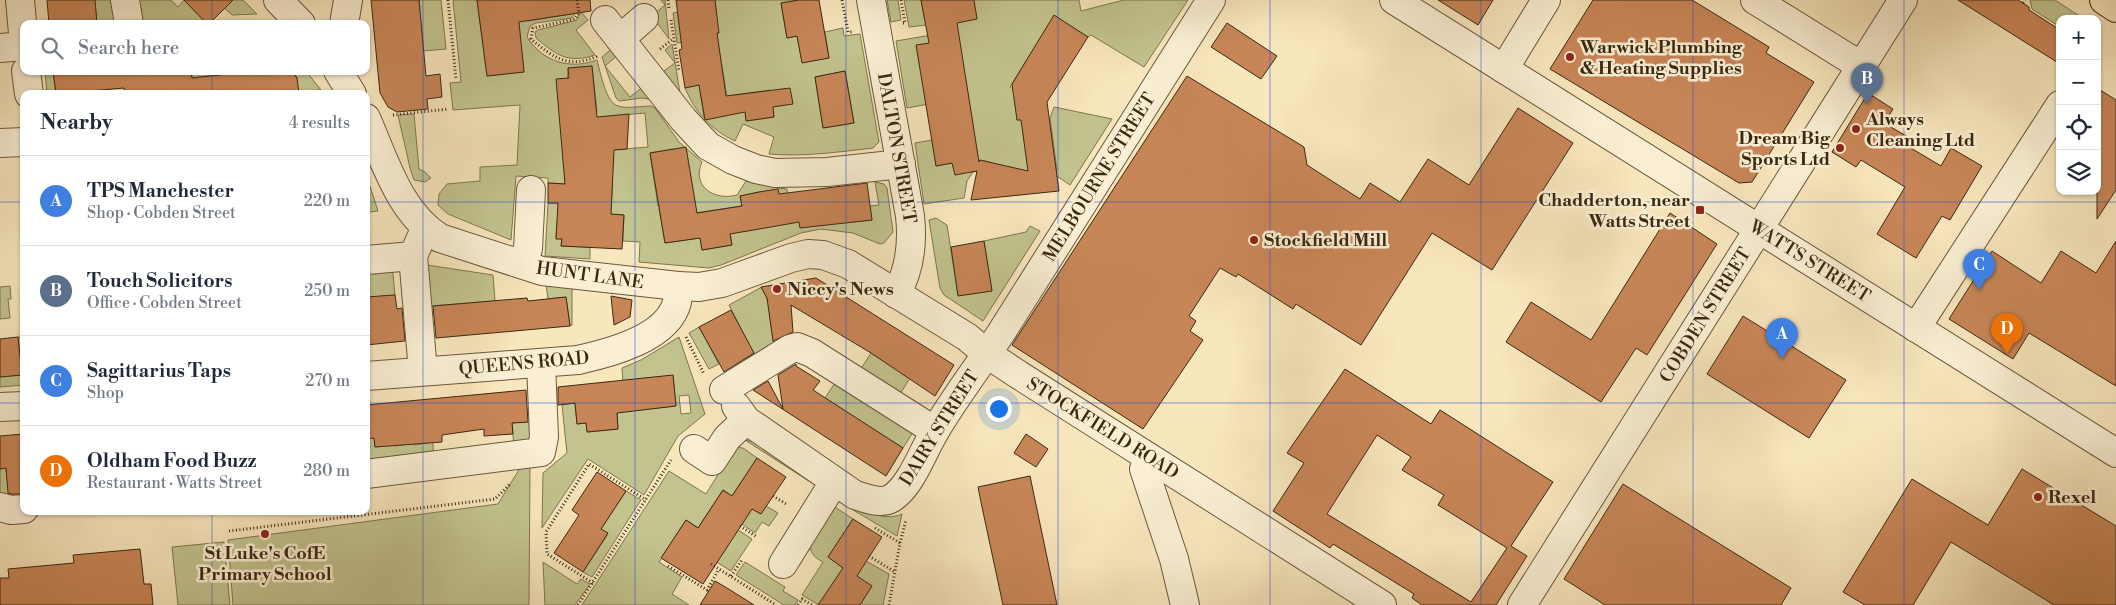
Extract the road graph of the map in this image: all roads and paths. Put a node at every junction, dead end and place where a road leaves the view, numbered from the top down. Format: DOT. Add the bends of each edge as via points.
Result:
graph roads {
  1 [pos="20,0"];
  2 [pos="125,0"];
  3 [pos="348,0"];
  4 [pos="448,0"];
  5 [pos="577,0"];
  6 [pos="668,0"];
  7 [pos="871,0"];
  8 [pos="1211,0"];
  9 [pos="1394,0"];
  10 [pos="1546,0"];
  11 [pos="1755,0"];
  12 [pos="1903,0"];
  13 [pos="2104,0"];
  14 [pos="2116,8"];
  15 [pos="661,16"];
  16 [pos="22,20"];
  17 [pos="128,20"];
  18 [pos="345,20"];
  19 [pos="20,46"];
  20 [pos="0,48"];
  21 [pos="598,56"];
  22 [pos="1861,66"];
  23 [pos="1504,68"];
  24 [pos="680,73"];
  25 [pos="27,75"];
  26 [pos="340,75"];
  27 [pos="456,79"];
  28 [pos="28,90"];
  29 [pos="350,90"];
  30 [pos="448,109"];
  31 [pos="2056,111"];
  32 [pos="377,118"];
  33 [pos="20,142"];
  34 [pos="0,143"];
  35 [pos="901,164"];
  36 [pos="531,190"];
  37 [pos="425,229"];
  38 [pos="1759,230"];
  39 [pos="823,255"];
  40 [pos="413,256"];
  41 [pos="370,260"];
  42 [pos="521,264"];
  43 [pos="678,286"];
  44 [pos="896,294"];
  45 [pos="668,319"];
  46 [pos="1916,328"];
  47 [pos="986,353"];
  48 [pos="540,363"];
  49 [pos="423,372"];
  50 [pos="370,376"];
  51 [pos="727,398"];
  52 [pos="20,406"];
  53 [pos="0,407"];
  54 [pos="935,431"];
  55 [pos="2114,447"];
  56 [pos="541,452"];
  57 [pos="1149,458"];
  58 [pos="696,460"];
  59 [pos="370,473"];
  60 [pos="834,482"];
  61 [pos="773,496"];
  62 [pos="646,500"];
  63 [pos="788,505"];
  64 [pos="0,507"];
  65 [pos="20,509"];
  66 [pos="370,514"];
  67 [pos="908,514"];
  68 [pos="362,515"];
  69 [pos="740,526"];
  70 [pos="229,531"];
  71 [pos="757,538"];
  72 [pos="869,556"];
  73 [pos="742,560"];
  74 [pos="711,564"];
  75 [pos="782,564"];
  76 [pos="668,566"];
  77 [pos="719,569"];
  78 [pos="895,572"];
  79 [pos="731,576"];
  80 [pos="592,583"];
  81 [pos="578,605"];
  82 [pos="776,605"];
  83 [pos="798,605"];
  84 [pos="812,605"];
  85 [pos="889,605"];
  86 [pos="1185,605"];
  87 [pos="1382,605"];
  88 [pos="1522,605"];
  1 -- 16 [label="street"];
  2 -- 17 [label="street"];
  3 -- 18 [label="street"];
  4 -- 27 [label="path"];
  5 -- 21 [label="path" via="579,13 575,19 533,28 532,39 561,61 589,60"];
  6 -- 15 [label="path"];
  7 -- 35 [label="street, DALTON STREET"];
  8 -- 47 [label="street, MELBOURNE STREET"];
  9 -- 23 [label="street, WATTS STREET"];
  10 -- 23 [label="street"];
  11 -- 22 [label="street"];
  12 -- 22 [label="street, COBDEN STREET"];
  13 -- 14 [label="main road"];
  15 -- 24 [label="path"];
  15 -- 35 [label="street" via="612,29 708,146 733,160 775,173 827,172"];
  19 -- 20 [label="street"];
  22 -- 38 [label="street, COBDEN STREET"];
  23 -- 38 [label="street, WATTS STREET"];
  25 -- 28 [label="street"];
  26 -- 29 [label="street"];
  30 -- 32 [label="path"];
  31 -- 46 [label="street"];
  32 -- 37 [label="street, HUNT LANE" via="404,202"];
  33 -- 34 [label="street"];
  35 -- 44 [label="street, DALTON STREET" via="912,240 904,280"];
  36 -- 42 [label="street" via="528,249"];
  37 -- 40 [label="street"];
  37 -- 42 [label="street, HUNT LANE" via="462,247"];
  38 -- 46 [label="street, WATTS STREET"];
  38 -- 88 [label="street, COBDEN STREET"];
  39 -- 43 [label="street, HUNT LANE" via="791,258 722,283"];
  39 -- 44 [label="street, STOCKFIELD ROAD" via="848,264"];
  40 -- 41 [label="street"];
  40 -- 49 [label="street"];
  42 -- 43 [label="street, HUNT LANE" via="542,271"];
  43 -- 45 [label="street" via="677,302"];
  44 -- 47 [label="street, STOCKFIELD ROAD" via="967,337"];
  45 -- 48 [label="street, QUEENS ROAD" via="648,334 612,352 578,360"];
  45 -- 51 [label="path" via="685,336"];
  46 -- 55 [label="street, WATTS STREET"];
  47 -- 54 [label="street, DAIRY STREET"];
  47 -- 57 [label="street, STOCKFIELD ROAD"];
  48 -- 49 [label="street, QUEENS ROAD"];
  48 -- 56 [label="street" via="544,437"];
  49 -- 50 [label="street, QUEENS ROAD"];
  51 -- 54 [label="street" via="790,349 797,348 812,352"];
  51 -- 58 [label="street" via="727,438"];
  51 -- 60 [label="street, DAIRY STREET"];
  52 -- 53 [label="street"];
  54 -- 60 [label="street, DAIRY STREET" via="902,490 890,500 874,501 855,495"];
  56 -- 59 [label="street"];
  56 -- 66 [label="path" via="495,499"];
  57 -- 86 [label="street" via="1144,469 1174,559"];
  57 -- 87 [label="street, STOCKFIELD ROAD"];
  58 -- 62 [label="path"];
  60 -- 75 [label="street"];
  61 -- 63 [label="path"];
  62 -- 80 [label="path"];
  62 -- 80 [label="path" via="589,464 546,532 547,554"];
  64 -- 65 [label="street"];
  67 -- 78 [label="path, DAIRY STREET"];
  68 -- 70 [label="path"];
  69 -- 71 [label="path"];
  72 -- 78 [label="path"];
  73 -- 79 [label="path"];
  74 -- 77 [label="path"];
  76 -- 77 [label="path" via="706,590"];
  77 -- 79 [label="path"];
  78 -- 85 [label="path, DAIRY STREET"];
  79 -- 82 [label="path"];
  80 -- 81 [label="path"];
  83 -- 84 [label="path" via="802,599"];
}
